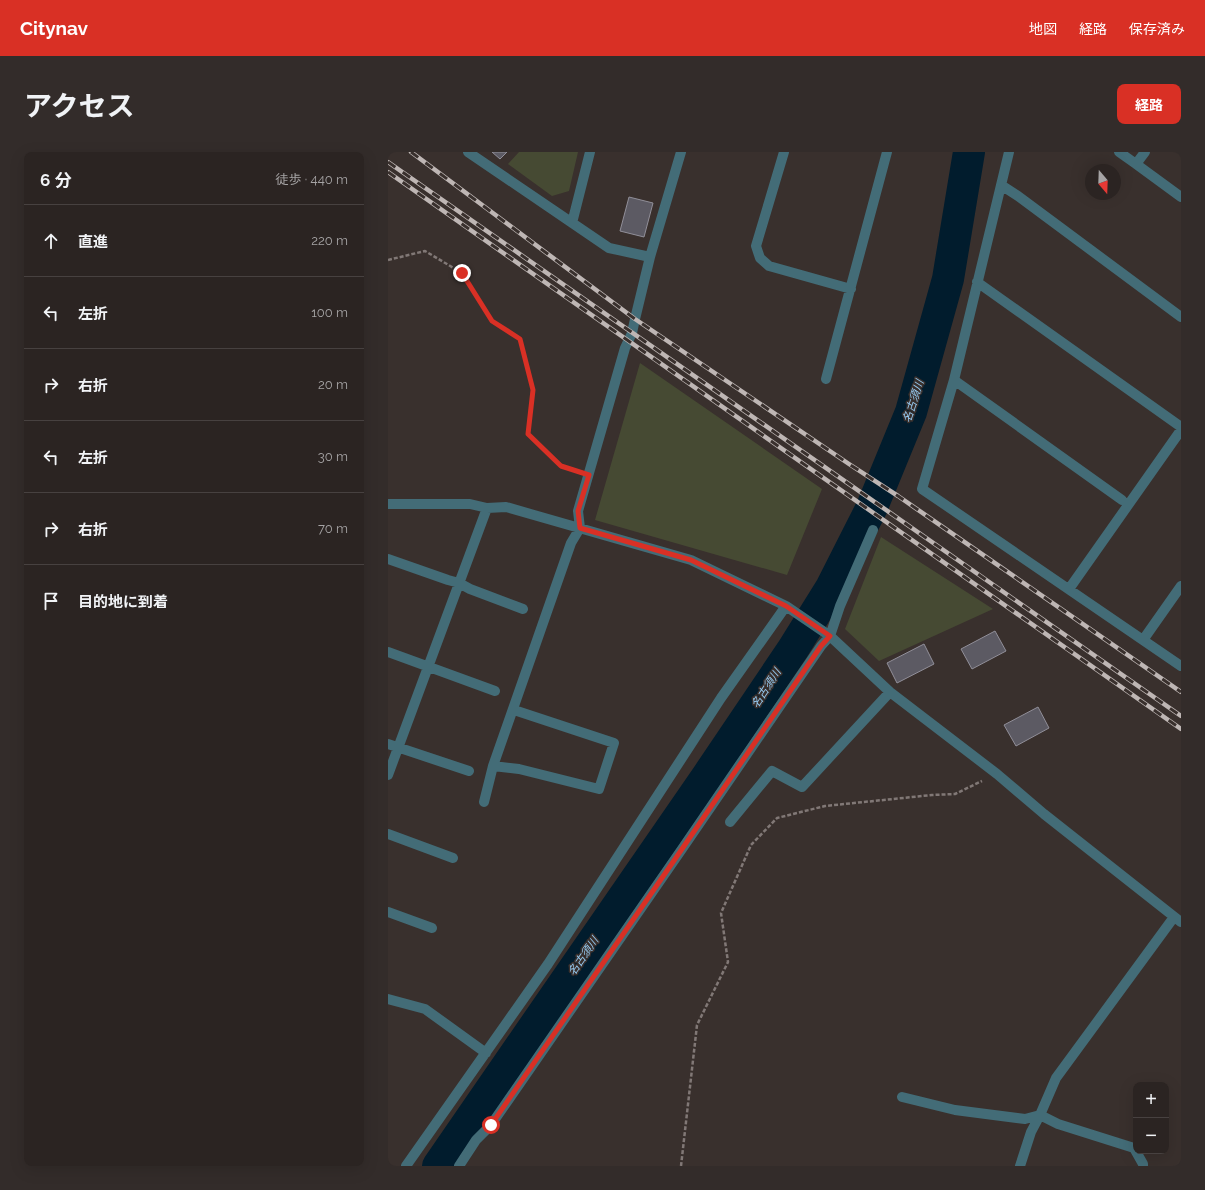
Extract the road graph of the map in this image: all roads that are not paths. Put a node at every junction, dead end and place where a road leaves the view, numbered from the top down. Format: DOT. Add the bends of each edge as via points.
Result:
graph roads {
  1 [pos="468,152"];
  2 [pos="590,152"];
  3 [pos="681,152"];
  4 [pos="784,152"];
  5 [pos="887,152"];
  6 [pos="1009,152"];
  7 [pos="1119,152"];
  8 [pos="1145,152"];
  9 [pos="1136,164"];
  10 [pos="1001,185"];
  11 [pos="1181,197"];
  12 [pos="572,224"];
  13 [pos="650,257"];
  14 [pos="977,282"];
  15 [pos="851,289"];
  16 [pos="1181,317"];
  17 [pos="826,379"];
  18 [pos="954,380"];
  19 [pos="1181,427"];
  20 [pos="1181,430"];
  21 [pos="1122,500"];
  22 [pos="388,504"];
  23 [pos="487,508"];
  24 [pos="580,528"];
  25 [pos="873,530"];
  26 [pos="388,559"];
  27 [pos="459,583"];
  28 [pos="1181,586"];
  29 [pos="1069,589"];
  30 [pos="786,606"];
  31 [pos="523,609"];
  32 [pos="830,636"];
  33 [pos="1143,640"];
  34 [pos="388,652"];
  35 [pos="1181,666"];
  36 [pos="428,667"];
  37 [pos="495,691"];
  38 [pos="890,692"];
  39 [pos="514,710"];
  40 [pos="388,744"];
  41 [pos="398,748"];
  42 [pos="493,766"];
  43 [pos="470,770"];
  44 [pos="388,775"];
  45 [pos="484,802"];
  46 [pos="730,822"];
  47 [pos="388,834"];
  48 [pos="453,858"];
  49 [pos="388,912"];
  50 [pos="1178,920"];
  51 [pos="432,928"];
  52 [pos="388,999"];
  53 [pos="486,1053"];
  54 [pos="902,1097"];
  55 [pos="1040,1116"];
  56 [pos="406,1166"];
  57 [pos="459,1166"];
  58 [pos="1020,1166"];
  59 [pos="1143,1166"];
  1 -- 12 [label="street"];
  2 -- 12 [label="street"];
  3 -- 13 [label="street"];
  4 -- 15 [label="street" via="756,246 760,258 769,266"];
  5 -- 15 [label="street"];
  6 -- 10 [label="street"];
  7 -- 9 [label="street"];
  8 -- 9 [label="street"];
  9 -- 11 [label="street"];
  10 -- 14 [label="street"];
  10 -- 16 [label="street"];
  12 -- 13 [label="street" via="609,248"];
  13 -- 24 [label="street" via="632,333 625,348 578,511"];
  14 -- 18 [label="street"];
  14 -- 19 [label="street"];
  15 -- 17 [label="street"];
  18 -- 21 [label="street"];
  18 -- 29 [label="street" via="922,489"];
  20 -- 29 [label="street"];
  22 -- 23 [label="street" via="470,504"];
  23 -- 24 [label="street" via="506,507"];
  23 -- 27 [label="street"];
  24 -- 30 [label="street" via="691,560"];
  24 -- 39 [label="street" via="571,543"];
  25 -- 32 [label="street" via="840,606"];
  26 -- 27 [label="street"];
  27 -- 31 [label="street"];
  27 -- 36 [label="street"];
  28 -- 33 [label="street"];
  29 -- 33 [label="street"];
  30 -- 32 [label="street"];
  30 -- 53 [label="street"];
  32 -- 38 [label="street"];
  32 -- 57 [label="street" via="491,1125 476,1140"];
  33 -- 35 [label="street"];
  34 -- 36 [label="street"];
  36 -- 37 [label="street"];
  36 -- 41 [label="street"];
  38 -- 46 [label="street" via="802,787 772,771"];
  38 -- 50 [label="street" via="997,774"];
  39 -- 42 [label="street"];
  39 -- 42 [label="street" via="614,743 598,789 519,769"];
  40 -- 41 [label="street"];
  41 -- 43 [label="street"];
  41 -- 44 [label="street"];
  42 -- 45 [label="street"];
  47 -- 48 [label="street"];
  49 -- 51 [label="street"];
  50 -- 55 [label="street" via="1056,1078"];
  52 -- 53 [label="street" via="425,1009"];
  53 -- 56 [label="street"];
  54 -- 55 [label="street" via="955,1110 1025,1119"];
  55 -- 58 [label="street" via="1031,1132"];
  55 -- 59 [label="street" via="1134,1148"];
}
